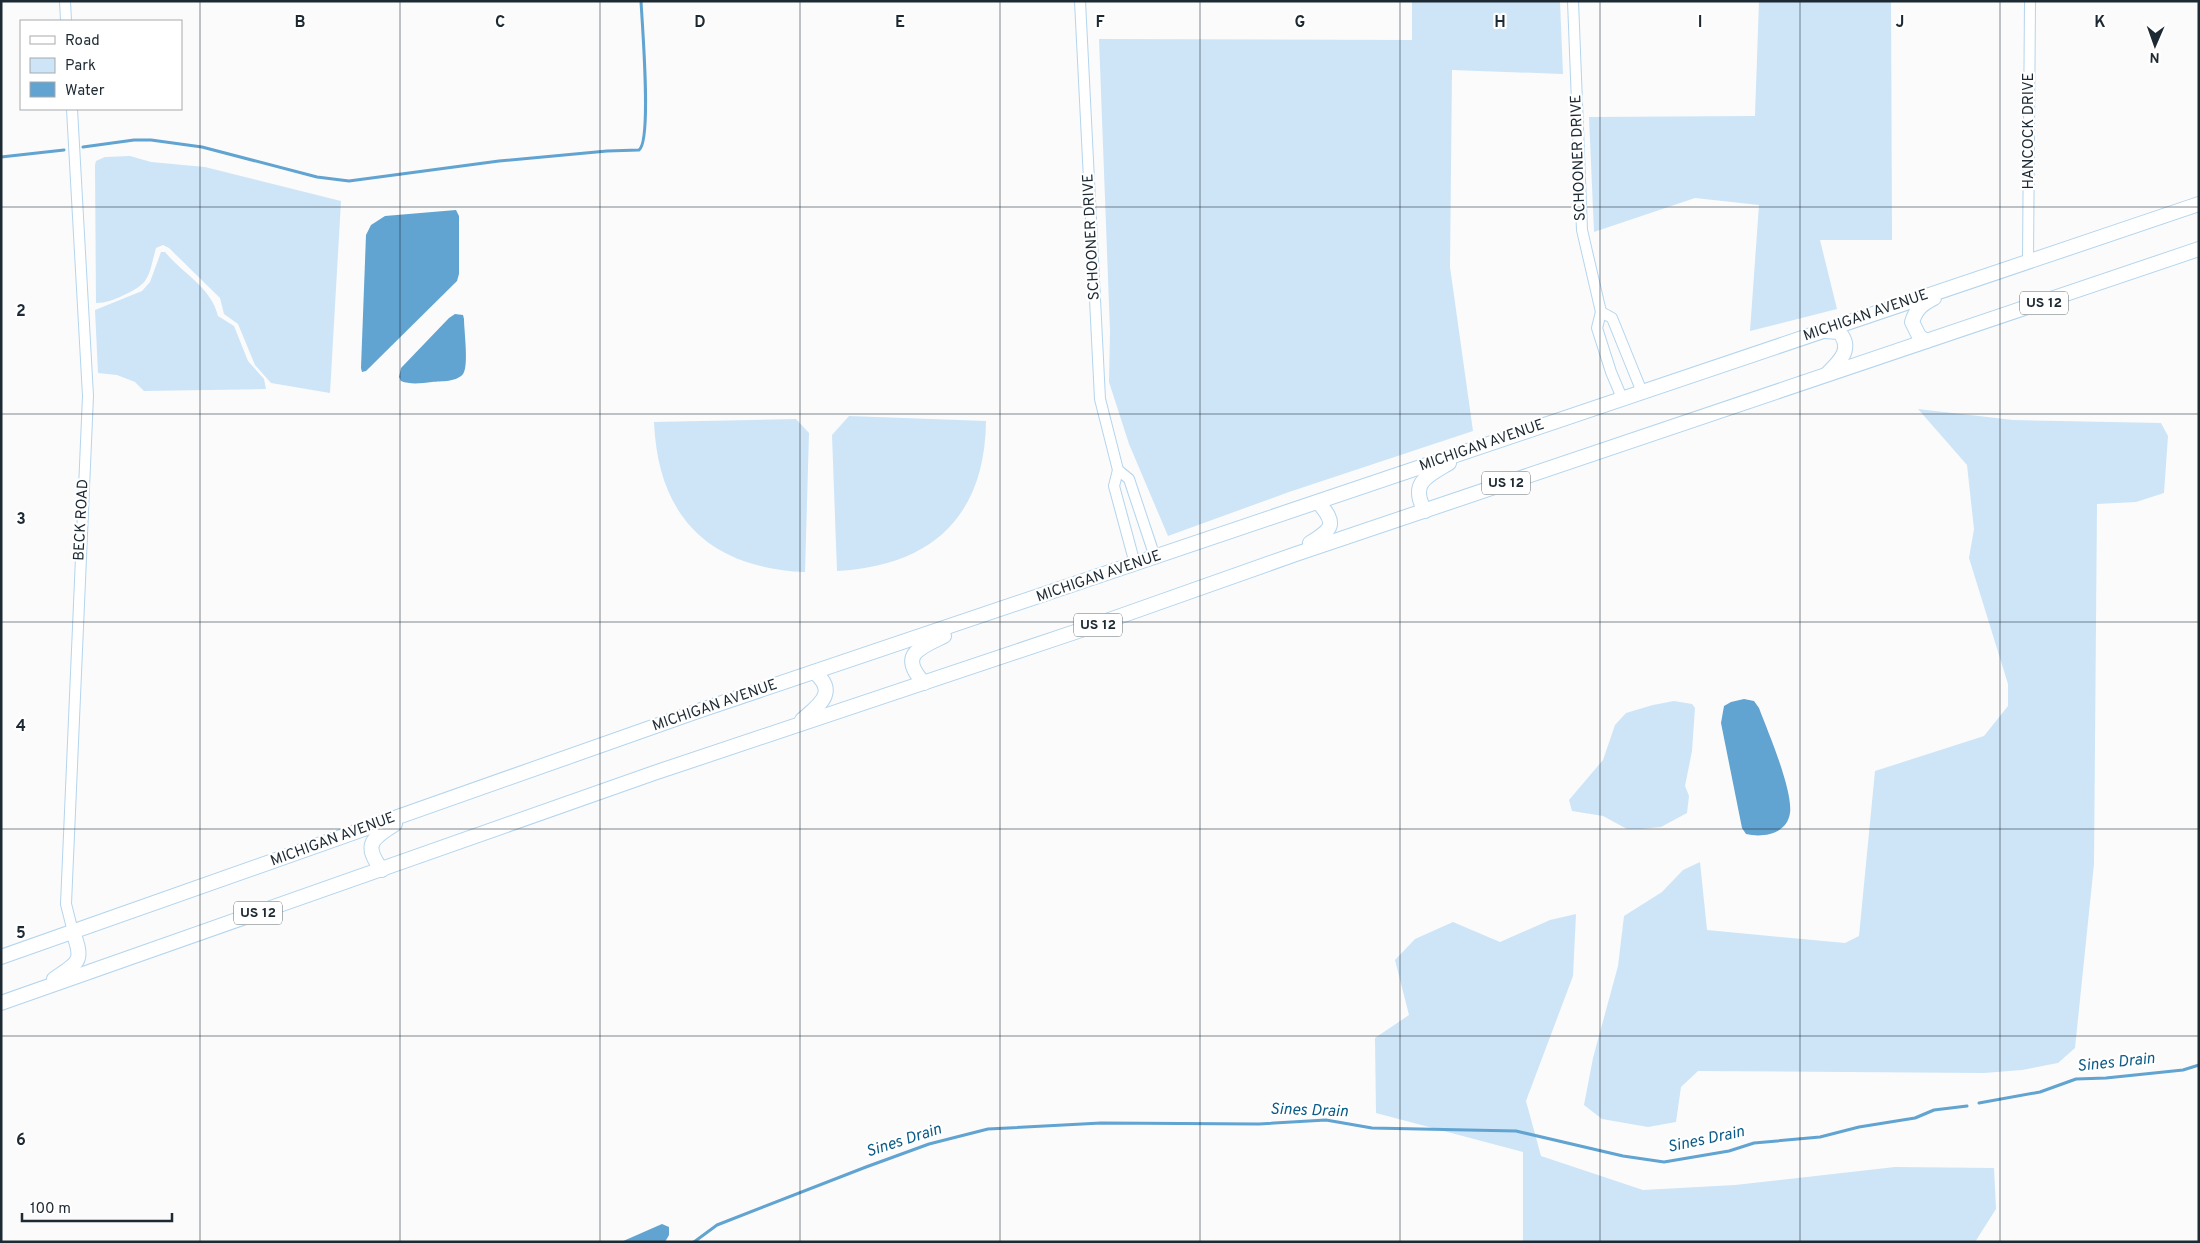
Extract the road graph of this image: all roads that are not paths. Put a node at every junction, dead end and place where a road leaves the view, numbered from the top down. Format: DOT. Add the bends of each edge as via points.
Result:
graph roads {
  1 [pos="65,1"];
  2 [pos="1080,1"];
  3 [pos="1573,1"];
  4 [pos="2030,1"];
  5 [pos="66,20"];
  6 [pos="72,110"];
  7 [pos="2199,204"];
  8 [pos="2199,249"];
  9 [pos="2028,260"];
  10 [pos="1960,283"];
  11 [pos="1600,312"];
  12 [pos="1825,331"];
  13 [pos="1926,341"];
  14 [pos="1824,377"];
  15 [pos="1642,392"];
  16 [pos="1622,398"];
  17 [pos="1472,450"];
  18 [pos="1118,470"];
  19 [pos="1318,502"];
  20 [pos="1424,511"];
  21 [pos="1296,554"];
  22 [pos="1155,557"];
  23 [pos="1135,564"];
  24 [pos="989,614"];
  25 [pos="814,672"];
  26 [pos="924,683"];
  27 [pos="795,726"];
  28 [pos="422,809"];
  29 [pos="382,870"];
  30 [pos="73,932"];
  31 [pos="1,957"];
  32 [pos="36,990"];
  33 [pos="1,1003"];
  1 -- 5 [label="street"];
  2 -- 18 [label="street, SCHOONER DRIVE" via="1100,399"];
  3 -- 11 [label="street, SCHOONER DRIVE" via="1582,230"];
  4 -- 9 [label="street, HANCOCK DRIVE"];
  6 -- 30 [label="street, BECK ROAD" via="88,396 66,904"];
  7 -- 9 [label="main road, MICHIGAN AVENUE"];
  8 -- 13 [label="main road, US 12"];
  9 -- 10 [label="main road, MICHIGAN AVENUE"];
  10 -- 12 [label="main road, MICHIGAN AVENUE"];
  10 -- 13 [label="main road" via="1922,305 1915,313 1912,322 1915,330"];
  11 -- 15 [label="street" via="1612,318"];
  11 -- 16 [label="street, SCHOONER DRIVE" via="1598,328"];
  12 -- 14 [label="main road" via="1839,332 1846,346 1843,357"];
  12 -- 15 [label="main road, MICHIGAN AVENUE"];
  13 -- 14 [label="main road, US 12"];
  14 -- 20 [label="main road, US 12"];
  15 -- 16 [label="main road, MICHIGAN AVENUE"];
  16 -- 17 [label="main road, MICHIGAN AVENUE"];
  17 -- 19 [label="main road, MICHIGAN AVENUE"];
  17 -- 20 [label="main road" via="1420,482 1419,502"];
  18 -- 22 [label="street, SCHOONER DRIVE" via="1129,479"];
  18 -- 23 [label="street, SCHOONER DRIVE" via="1114,486"];
  19 -- 21 [label="main road" via="1331,520 1330,528"];
  19 -- 22 [label="main road, MICHIGAN AVENUE"];
  20 -- 21 [label="main road, US 12"];
  21 -- 26 [label="main road, US 12"];
  22 -- 23 [label="main road, MICHIGAN AVENUE"];
  23 -- 24 [label="main road, MICHIGAN AVENUE"];
  24 -- 25 [label="main road, MICHIGAN AVENUE"];
  24 -- 26 [label="main road" via="917,649 912,664"];
  25 -- 27 [label="main road" via="824,682 825,697"];
  25 -- 28 [label="main road, MICHIGAN AVENUE"];
  26 -- 27 [label="main road, US 12"];
  27 -- 29 [label="main road, US 12"];
  28 -- 29 [label="main road" via="375,836 370,850"];
  28 -- 30 [label="main road, MICHIGAN AVENUE"];
  29 -- 32 [label="main road, US 12"];
  30 -- 31 [label="main road, MICHIGAN AVENUE"];
  30 -- 32 [label="main road" via="80,958 75,965"];
  32 -- 33 [label="main road, US 12"];
}
